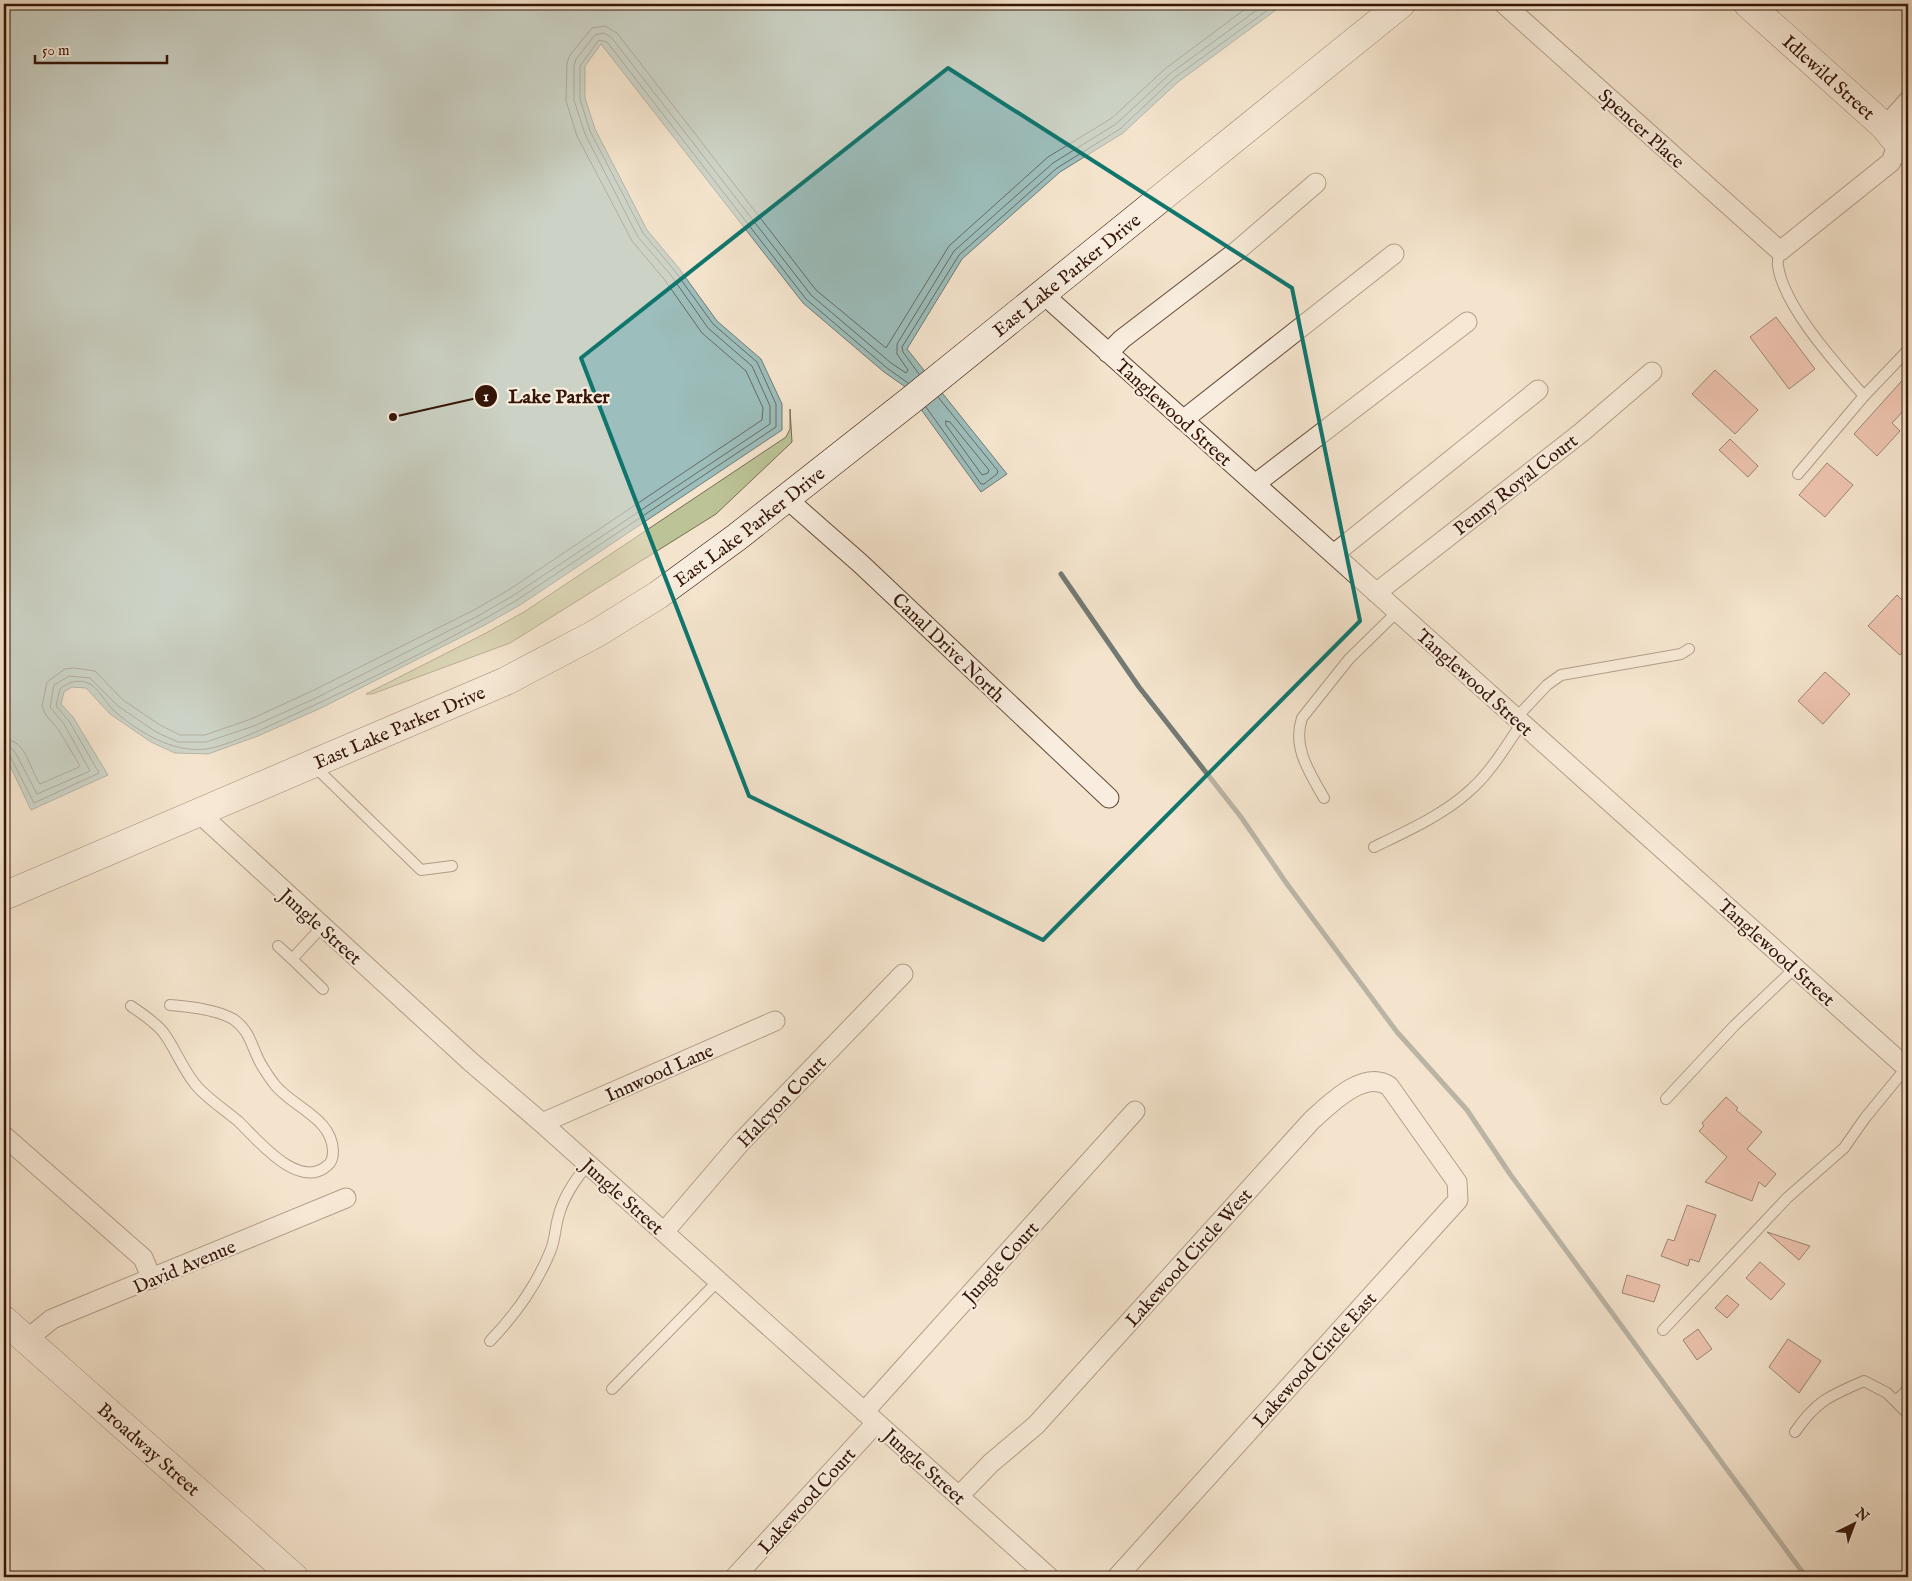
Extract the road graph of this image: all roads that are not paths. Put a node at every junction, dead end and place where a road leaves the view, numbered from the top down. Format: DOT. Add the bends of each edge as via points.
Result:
graph roads {
  1 [pos="1401,4"];
  2 [pos="1504,4"];
  3 [pos="1748,4"];
  4 [pos="1908,101"];
  5 [pos="1903,147"];
  6 [pos="1316,183"];
  7 [pos="1780,251"];
  8 [pos="1394,254"];
  9 [pos="1043,294"];
  10 [pos="1467,322"];
  11 [pos="1908,350"];
  12 [pos="1108,353"];
  13 [pos="1652,372"];
  14 [pos="1538,390"];
  15 [pos="1864,396"];
  16 [pos="1183,420"];
  17 [pos="1798,474"];
  18 [pos="1255,484"];
  19 [pos="786,498"];
  20 [pos="1334,554"];
  21 [pos="1376,593"];
  22 [pos="1397,612"];
  23 [pos="1688,649"];
  24 [pos="1519,721"];
  25 [pos="312,764"];
  26 [pos="1110,798"];
  27 [pos="1324,798"];
  28 [pos="199,813"];
  29 [pos="1374,847"];
  30 [pos="452,866"];
  31 [pos="4,896"];
  32 [pos="322,927"];
  33 [pos="278,946"];
  34 [pos="292,959"];
  35 [pos="1795,968"];
  36 [pos="903,974"];
  37 [pos="323,989"];
  38 [pos="170,1005"];
  39 [pos="131,1006"];
  40 [pos="775,1021"];
  41 [pos="1907,1068"];
  42 [pos="1666,1099"];
  43 [pos="1135,1112"];
  44 [pos="542,1123"];
  45 [pos="1421,1131"];
  46 [pos="4,1136"];
  47 [pos="588,1164"];
  48 [pos="346,1198"];
  49 [pos="664,1232"];
  50 [pos="152,1279"];
  51 [pos="718,1281"];
  52 [pos="4,1320"];
  53 [pos="1664,1330"];
  54 [pos="26,1340"];
  55 [pos="490,1341"];
  56 [pos="612,1389"];
  57 [pos="1908,1389"];
  58 [pos="1896,1401"];
  59 [pos="1908,1414"];
  60 [pos="870,1418"];
  61 [pos="1795,1432"];
  62 [pos="959,1496"];
  63 [pos="294,1577"];
  64 [pos="735,1577"];
  65 [pos="1049,1577"];
  66 [pos="1117,1577"];
  1 -- 9 [label="street, East Lake Parker Drive"];
  2 -- 7 [label="street, Spencer Place"];
  3 -- 5 [label="street, Idlewild Street" via="1884,126"];
  4 -- 5 [label="street" via="1891,120"];
  5 -- 7 [label="street" via="1891,162"];
  6 -- 12 [label="street" via="1237,251"];
  7 -- 15 [label="lane" via="1777,265 1790,299 1821,346"];
  8 -- 16 [label="street"];
  9 -- 12 [label="street, Tanglewood Street"];
  9 -- 19 [label="street, East Lake Parker Drive"];
  10 -- 18 [label="street"];
  11 -- 15 [label="lane"];
  12 -- 16 [label="street, Tanglewood Street"];
  13 -- 21 [label="street, Penny Royal Court" via="1582,432"];
  14 -- 20 [label="street"];
  15 -- 17 [label="lane"];
  16 -- 18 [label="street, Tanglewood Street"];
  18 -- 20 [label="street, Tanglewood Street"];
  19 -- 25 [label="street, East Lake Parker Drive" via="685,577 597,633 506,681"];
  19 -- 26 [label="street, Canal Drive North" via="861,564"];
  20 -- 21 [label="street, Tanglewood Street"];
  21 -- 22 [label="street, Tanglewood Street"];
  22 -- 24 [label="street, Tanglewood Street"];
  22 -- 27 [label="lane" via="1349,659 1302,718 1298,728 1303,760"];
  23 -- 24 [label="lane" via="1681,654 1561,675 1547,685"];
  24 -- 29 [label="lane" via="1499,757 1467,793 1440,812"];
  24 -- 35 [label="street, Tanglewood Street"];
  25 -- 28 [label="street, East Lake Parker Drive"];
  25 -- 30 [label="lane" via="421,870"];
  28 -- 31 [label="street, East Lake Parker Drive"];
  28 -- 32 [label="street, Jungle Street"];
  32 -- 34 [label="lane"];
  32 -- 44 [label="street, Jungle Street"];
  33 -- 34 [label="lane"];
  34 -- 37 [label="lane"];
  35 -- 41 [label="street, Tanglewood Street"];
  35 -- 42 [label="lane" via="1734,1026"];
  36 -- 49 [label="street, Halcyon Court" via="741,1142"];
  38 -- 39 [label="lane" via="203,1009 232,1019 245,1029 257,1057 277,1087 327,1129 333,1142 330,1164 323,1169 306,1172 291,1168 273,1156 195,1085 163,1032"];
  40 -- 44 [label="street, Innwood Lane"];
  41 -- 53 [label="lane" via="1844,1148 1787,1198"];
  43 -- 60 [label="street, Jungle Court"];
  44 -- 47 [label="street, Jungle Street"];
  45 -- 62 [label="street, Lakewood Circle West" via="1383,1082 1369,1082 1353,1088 1330,1104 1036,1425 991,1463"];
  45 -- 66 [label="street, Lakewood Circle East" via="1457,1182 1458,1200"];
  46 -- 50 [label="street" via="143,1258"];
  47 -- 49 [label="street, Jungle Street"];
  47 -- 55 [label="lane" via="566,1197 544,1267 516,1314"];
  48 -- 50 [label="street, David Avenue"];
  49 -- 51 [label="street, Jungle Street"];
  50 -- 54 [label="street, David Avenue" via="52,1319"];
  51 -- 56 [label="lane"];
  51 -- 60 [label="street, Jungle Street"];
  52 -- 54 [label="street, Broadway Street"];
  54 -- 63 [label="street, Broadway Street"];
  57 -- 58 [label="lane"];
  58 -- 59 [label="lane"];
  58 -- 61 [label="lane" via="1864,1381 1829,1396 1809,1411"];
  60 -- 62 [label="street, Jungle Street"];
  60 -- 64 [label="street, Lakewood Court"];
  62 -- 65 [label="street, Jungle Street"];
}
